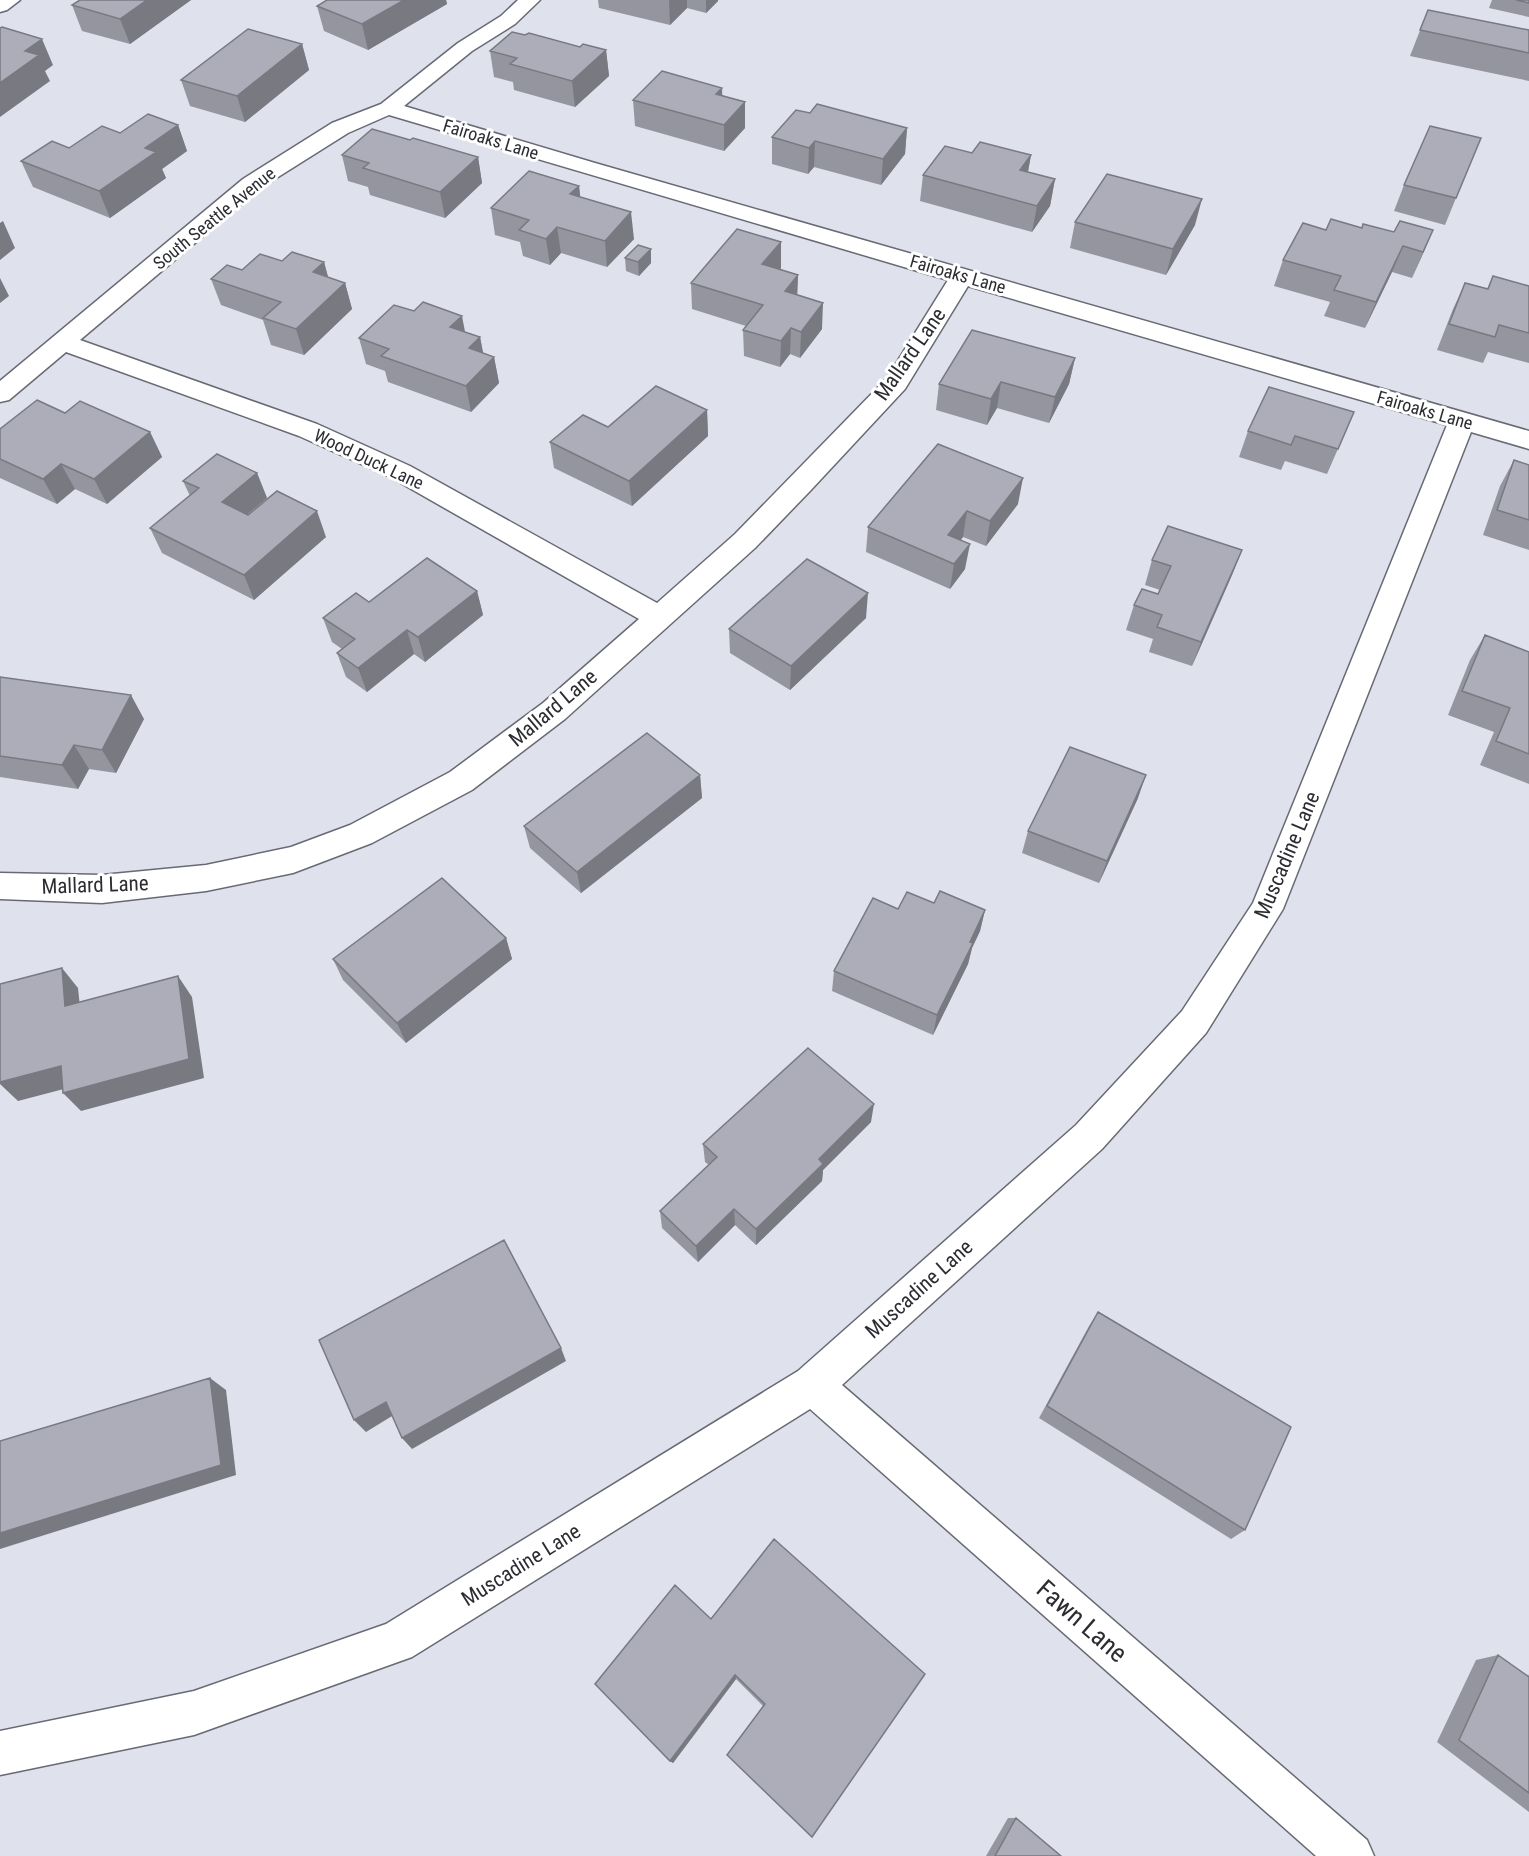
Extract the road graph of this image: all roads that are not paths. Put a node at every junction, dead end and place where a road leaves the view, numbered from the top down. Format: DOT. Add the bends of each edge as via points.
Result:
graph roads {
  1 [pos="10,0"];
  2 [pos="530,0"];
  3 [pos="0,6"];
  4 [pos="388,108"];
  5 [pos="963,275"];
  6 [pos="62,342"];
  7 [pos="0,394"];
  8 [pos="1462,421"];
  9 [pos="1529,440"];
  10 [pos="658,617"];
  11 [pos="0,886"];
  12 [pos="812,1385"];
  13 [pos="0,1753"];
  14 [pos="1351,1856"];
  1 -- 3 [label="street"];
  2 -- 4 [label="street, South Seattle Avenue"];
  4 -- 5 [label="street, Fairoaks Lane"];
  4 -- 6 [label="street, South Seattle Avenue" via="340,128 251,184"];
  5 -- 8 [label="street, Fairoaks Lane"];
  5 -- 10 [label="street, Mallard Lane" via="896,383 745,541"];
  6 -- 7 [label="street, South Seattle Avenue"];
  6 -- 10 [label="street, Wood Duck Lane" via="309,430 401,471"];
  8 -- 9 [label="street, Fairoaks Lane"];
  8 -- 12 [label="street, Muscadine Lane" via="1267,909 1194,1022 1089,1137"];
  10 -- 11 [label="street, Mallard Lane" via="555,711 461,781 361,834 293,860 206,878 102,889"];
  12 -- 13 [label="street, Muscadine Lane" via="397,1642 194,1713"];
  12 -- 14 [label="street, Fawn Lane"];
}
